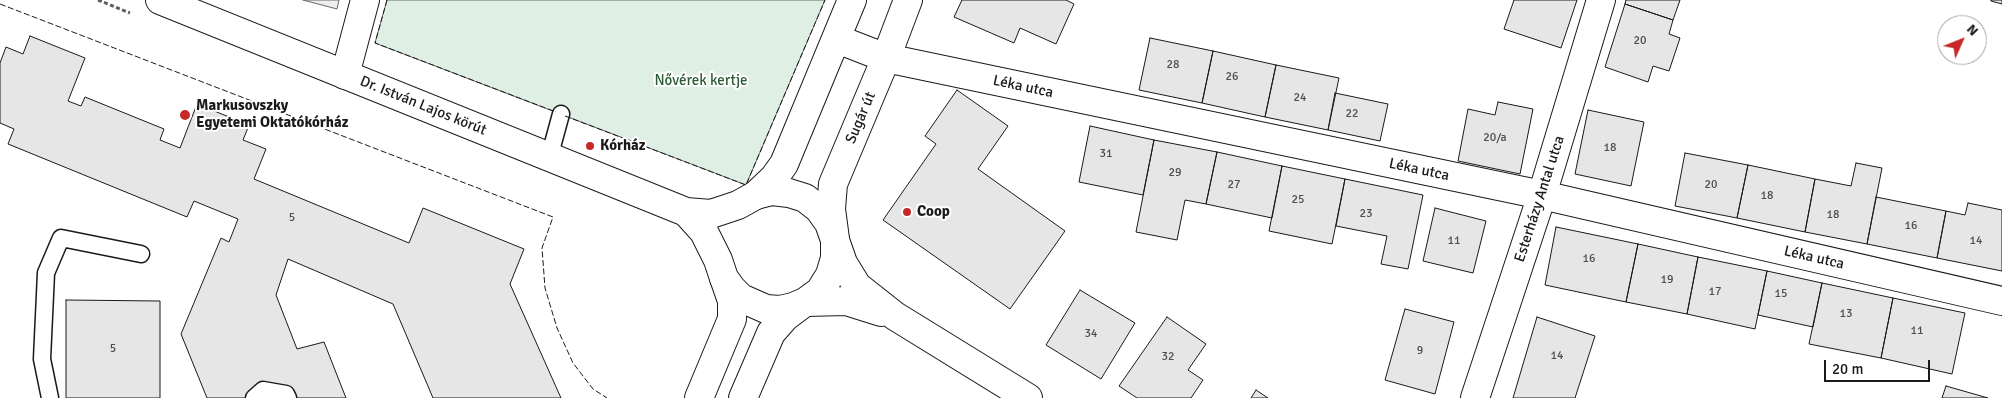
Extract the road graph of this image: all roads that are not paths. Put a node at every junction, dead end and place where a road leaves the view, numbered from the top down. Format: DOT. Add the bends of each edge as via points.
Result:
graph roads {
  1 [pos="160,0"];
  2 [pos="365,0"];
  3 [pos="852,0"];
  4 [pos="908,0"];
  5 [pos="1601,0"];
  6 [pos="837,39"];
  7 [pos="886,58"];
  8 [pos="345,75"];
  9 [pos="561,114"];
  10 [pos="550,158"];
  11 [pos="1542,196"];
  12 [pos="747,200"];
  13 [pos="686,212"];
  14 [pos="834,239"];
  15 [pos="141,254"];
  16 [pos="721,269"];
  17 [pos="2002,301"];
  18 [pos="805,302"];
  19 [pos="895,316"];
  20 [pos="50,398"];
  21 [pos="254,398"];
  22 [pos="288,398"];
  23 [pos="699,398"];
  24 [pos="743,398"];
  25 [pos="1028,398"];
  26 [pos="1475,398"];
  1 -- 8 [label="street, Dr. István Lajos körút"];
  2 -- 8 [label="street"];
  3 -- 6 [label="street"];
  4 -- 7 [label="street, Sugár út"];
  5 -- 11 [label="street, Esterházy Antal utca"];
  6 -- 7 [label="street, Léka utca"];
  6 -- 12 [label="street" via="784,164 774,178"];
  7 -- 11 [label="street, Léka utca"];
  7 -- 14 [label="street, Sugár út" via="833,184"];
  8 -- 10 [label="street, Dr. István Lajos körút"];
  9 -- 10 [label="lane"];
  10 -- 13 [label="street, Dr. István Lajos körút"];
  11 -- 17 [label="street, Léka utca"];
  11 -- 26 [label="street, Esterházy Antal utca"];
  12 -- 13 [label="street, Dr. István Lajos körút" via="711,214"];
  12 -- 14 [label="street, Dr. István Lajos körút" via="772,191 806,198 829,223"];
  12 -- 16 [label="street" via="728,217 721,230 717,245"];
  13 -- 16 [label="street, Dr. István Lajos körút" via="704,232"];
  14 -- 18 [label="street, Dr. István Lajos körút" via="835,258 830,275 820,291"];
  14 -- 19 [label="street, Dr. István Lajos körút" via="857,286"];
  15 -- 20 [label="lane" via="61,238 46,273 42,359"];
  16 -- 18 [label="street, Dr. István Lajos körút" via="732,289 742,298 766,309 793,308"];
  16 -- 23 [label="street" via="732,301 732,319"];
  18 -- 19 [label="street, Dr. István Lajos körút" via="846,301"];
  18 -- 24 [label="street" via="771,333"];
  19 -- 25 [label="street"];
  21 -- 22 [label="lane" via="263,390 286,394"];
}
